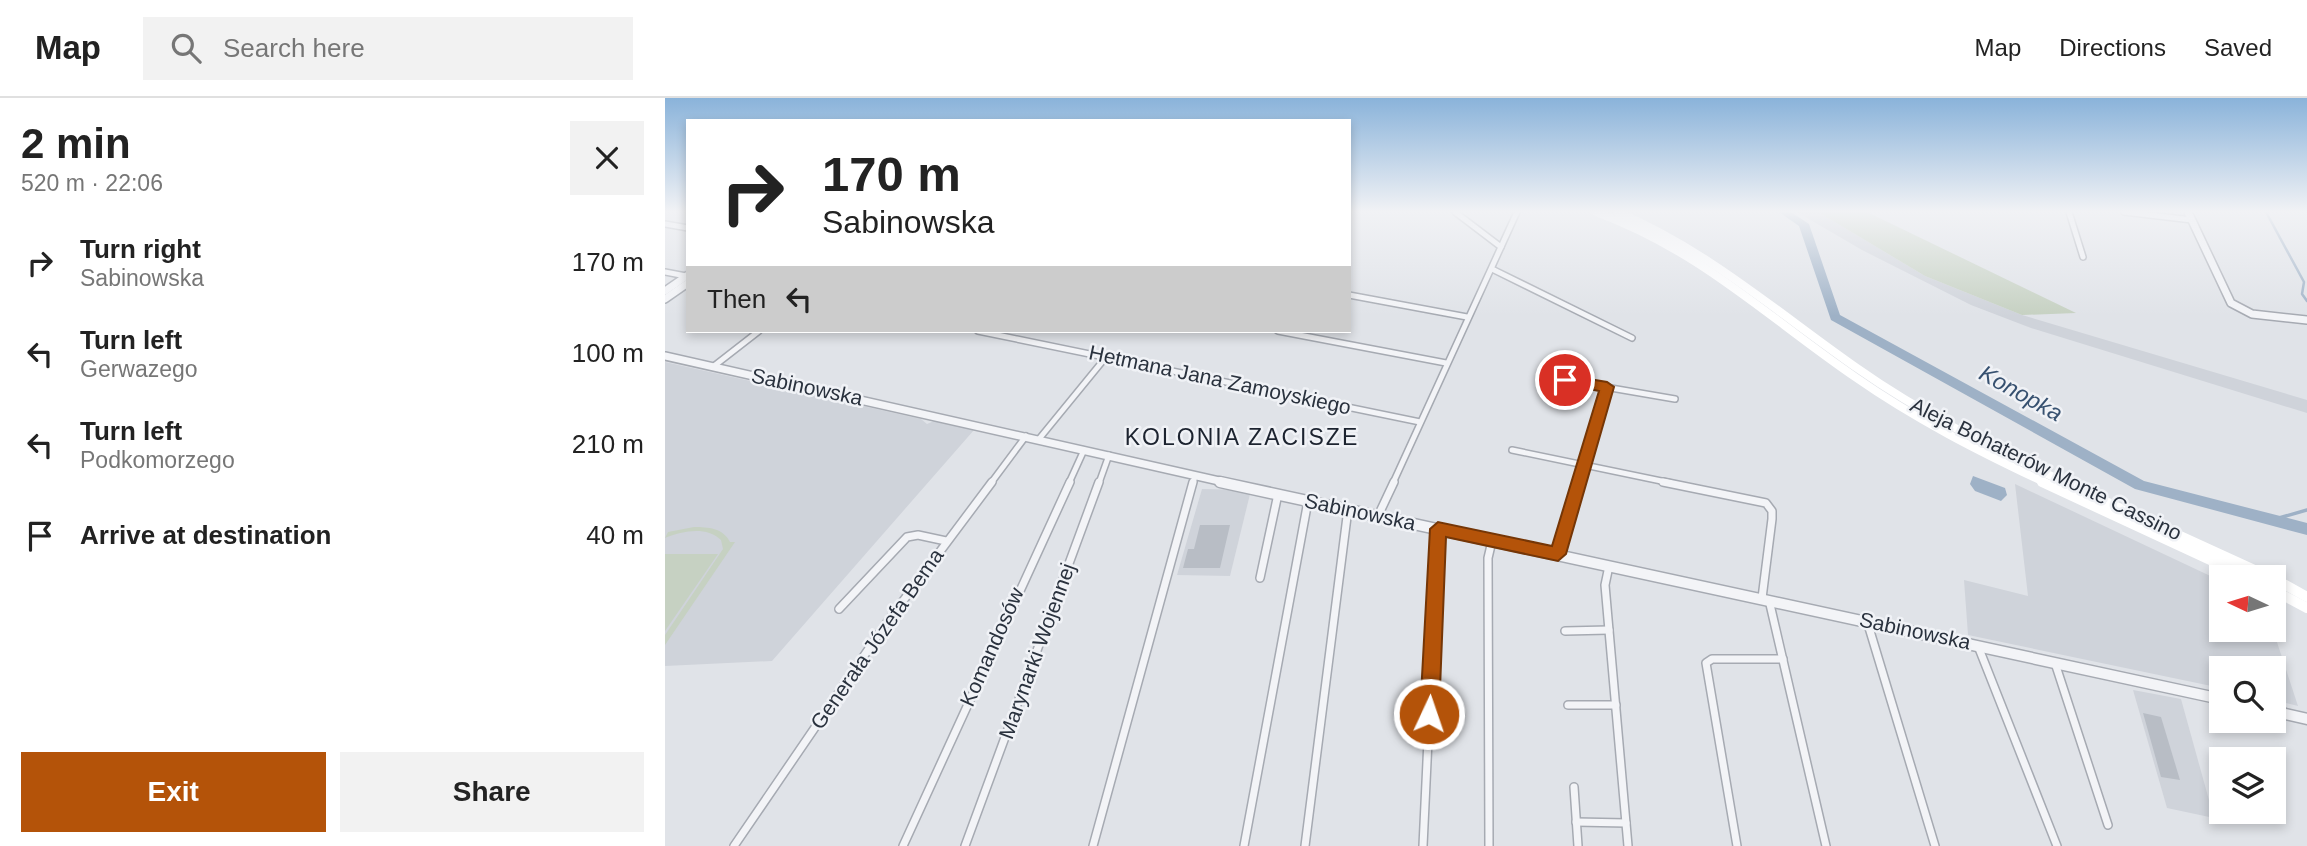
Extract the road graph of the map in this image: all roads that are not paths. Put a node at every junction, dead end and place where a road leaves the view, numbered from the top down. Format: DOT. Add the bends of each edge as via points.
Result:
graph roads {
  1 [pos="1501,247"];
  2 [pos="1673,247"];
  3 [pos="1688,247"];
  4 [pos="2080,247"];
  5 [pos="2205,247"];
  6 [pos="2083,257"];
  7 [pos="1492,268"];
  8 [pos="665,272"];
  9 [pos="686,278"];
  10 [pos="686,279"];
  11 [pos="686,279"];
  12 [pos="665,291"];
  13 [pos="1351,295"];
  14 [pos="665,299"];
  15 [pos="1467,317"];
  16 [pos="2307,320"];
  17 [pos="756,333"];
  18 [pos="988,333"];
  19 [pos="1288,333"];
  20 [pos="1632,338"];
  21 [pos="665,356"];
  22 [pos="1106,357"];
  23 [pos="1446,363"];
  24 [pos="714,366"];
  25 [pos="1547,377"];
  26 [pos="1607,387"];
  27 [pos="1675,399"];
  28 [pos="1420,422"];
  29 [pos="1026,436"];
  30 [pos="1039,439"];
  31 [pos="1084,450"];
  32 [pos="1512,450"];
  33 [pos="1109,456"];
  34 [pos="1584,464"];
  35 [pos="1195,476"];
  36 [pos="1278,494"];
  37 [pos="1308,500"];
  38 [pos="1348,509"];
  39 [pos="1378,516"];
  40 [pos="1438,529"];
  41 [pos="946,541"];
  42 [pos="1492,541"];
  43 [pos="1558,554"];
  44 [pos="2221,565"];
  45 [pos="2245,565"];
  46 [pos="1609,566"];
  47 [pos="1260,578"];
  48 [pos="2286,585"];
  49 [pos="2286,597"];
  50 [pos="2307,597"];
  51 [pos="1765,599"];
  52 [pos="839,608"];
  53 [pos="2307,608"];
  54 [pos="1867,621"];
  55 [pos="1609,630"];
  56 [pos="1565,631"];
  57 [pos="1977,645"];
  58 [pos="1783,659"];
  59 [pos="2054,661"];
  60 [pos="2209,696"];
  61 [pos="1568,705"];
  62 [pos="1616,705"];
  63 [pos="2286,714"];
  64 [pos="2307,719"];
  65 [pos="1574,787"];
  66 [pos="1576,822"];
  67 [pos="1626,823"];
  68 [pos="2108,824"];
  69 [pos="734,846"];
  70 [pos="903,846"];
  71 [pos="965,846"];
  72 [pos="1093,846"];
  73 [pos="1244,846"];
  74 [pos="1305,846"];
  75 [pos="1423,846"];
  76 [pos="1489,846"];
  77 [pos="1578,846"];
  78 [pos="1628,846"];
  79 [pos="1737,846"];
  80 [pos="1826,846"];
  81 [pos="1935,846"];
  82 [pos="2057,846"];
  1 -- 7 [label="street"];
  2 -- 44 [label="main road, Aleja Bohaterów Monte Cassino" via="1920,419"];
  3 -- 45 [label="main road, Aleja Bohaterów Monte Cassino" via="1927,413"];
  4 -- 6 [label="street"];
  5 -- 16 [label="street" via="2231,303 2252,314"];
  7 -- 15 [label="street"];
  7 -- 20 [label="street"];
  8 -- 9 [label="street"];
  10 -- 12 [label="street"];
  11 -- 14 [label="street"];
  13 -- 15 [label="street"];
  15 -- 23 [label="street"];
  17 -- 24 [label="street"];
  18 -- 22 [label="street, Hetmana Jana Zamoyskiego"];
  19 -- 23 [label="street"];
  21 -- 24 [label="street, Sabinowska"];
  22 -- 28 [label="street, Hetmana Jana Zamoyskiego"];
  22 -- 30 [label="street"];
  23 -- 28 [label="street"];
  24 -- 29 [label="street, Sabinowska"];
  25 -- 26 [label="street"];
  26 -- 27 [label="street"];
  26 -- 34 [label="street"];
  28 -- 39 [label="street"];
  29 -- 30 [label="street, Sabinowska"];
  29 -- 41 [label="street, Generała Józefa Bema"];
  30 -- 31 [label="street, Sabinowska"];
  31 -- 33 [label="street, Sabinowska"];
  31 -- 70 [label="street, Komandosów"];
  32 -- 34 [label="street"];
  33 -- 35 [label="street, Sabinowska"];
  33 -- 71 [label="street, Marynarki Wojennej"];
  34 -- 43 [label="street"];
  34 -- 51 [label="street" via="1761,500 1772,511"];
  35 -- 36 [label="street, Sabinowska"];
  35 -- 72 [label="street"];
  36 -- 37 [label="street, Sabinowska"];
  36 -- 47 [label="street"];
  37 -- 38 [label="street, Sabinowska"];
  37 -- 73 [label="street"];
  38 -- 39 [label="street, Sabinowska"];
  38 -- 74 [label="street"];
  39 -- 40 [label="street, Sabinowska"];
  40 -- 42 [label="street, Sabinowska"];
  40 -- 75 [label="street"];
  41 -- 52 [label="street" via="907,537"];
  41 -- 69 [label="street, Generała Józefa Bema"];
  42 -- 43 [label="street, Sabinowska"];
  42 -- 76 [label="street" via="1488,558"];
  43 -- 46 [label="street, Sabinowska"];
  46 -- 51 [label="street, Sabinowska"];
  46 -- 55 [label="street" via="1605,585"];
  48 -- 50 [label="main road, Aleja Bohaterów Monte Cassino"];
  49 -- 53 [label="main road"];
  51 -- 54 [label="street, Sabinowska"];
  51 -- 58 [label="street"];
  54 -- 57 [label="street, Sabinowska"];
  54 -- 81 [label="street"];
  55 -- 56 [label="street"];
  55 -- 62 [label="street"];
  57 -- 59 [label="street, Sabinowska"];
  57 -- 82 [label="street"];
  58 -- 79 [label="street" via="1712,659 1706,663"];
  58 -- 80 [label="street"];
  59 -- 60 [label="street, Sabinowska"];
  59 -- 68 [label="street"];
  61 -- 62 [label="street"];
  62 -- 67 [label="street"];
  63 -- 64 [label="street"];
  65 -- 66 [label="street"];
  66 -- 67 [label="street"];
  66 -- 77 [label="street"];
  67 -- 78 [label="street"];
}
